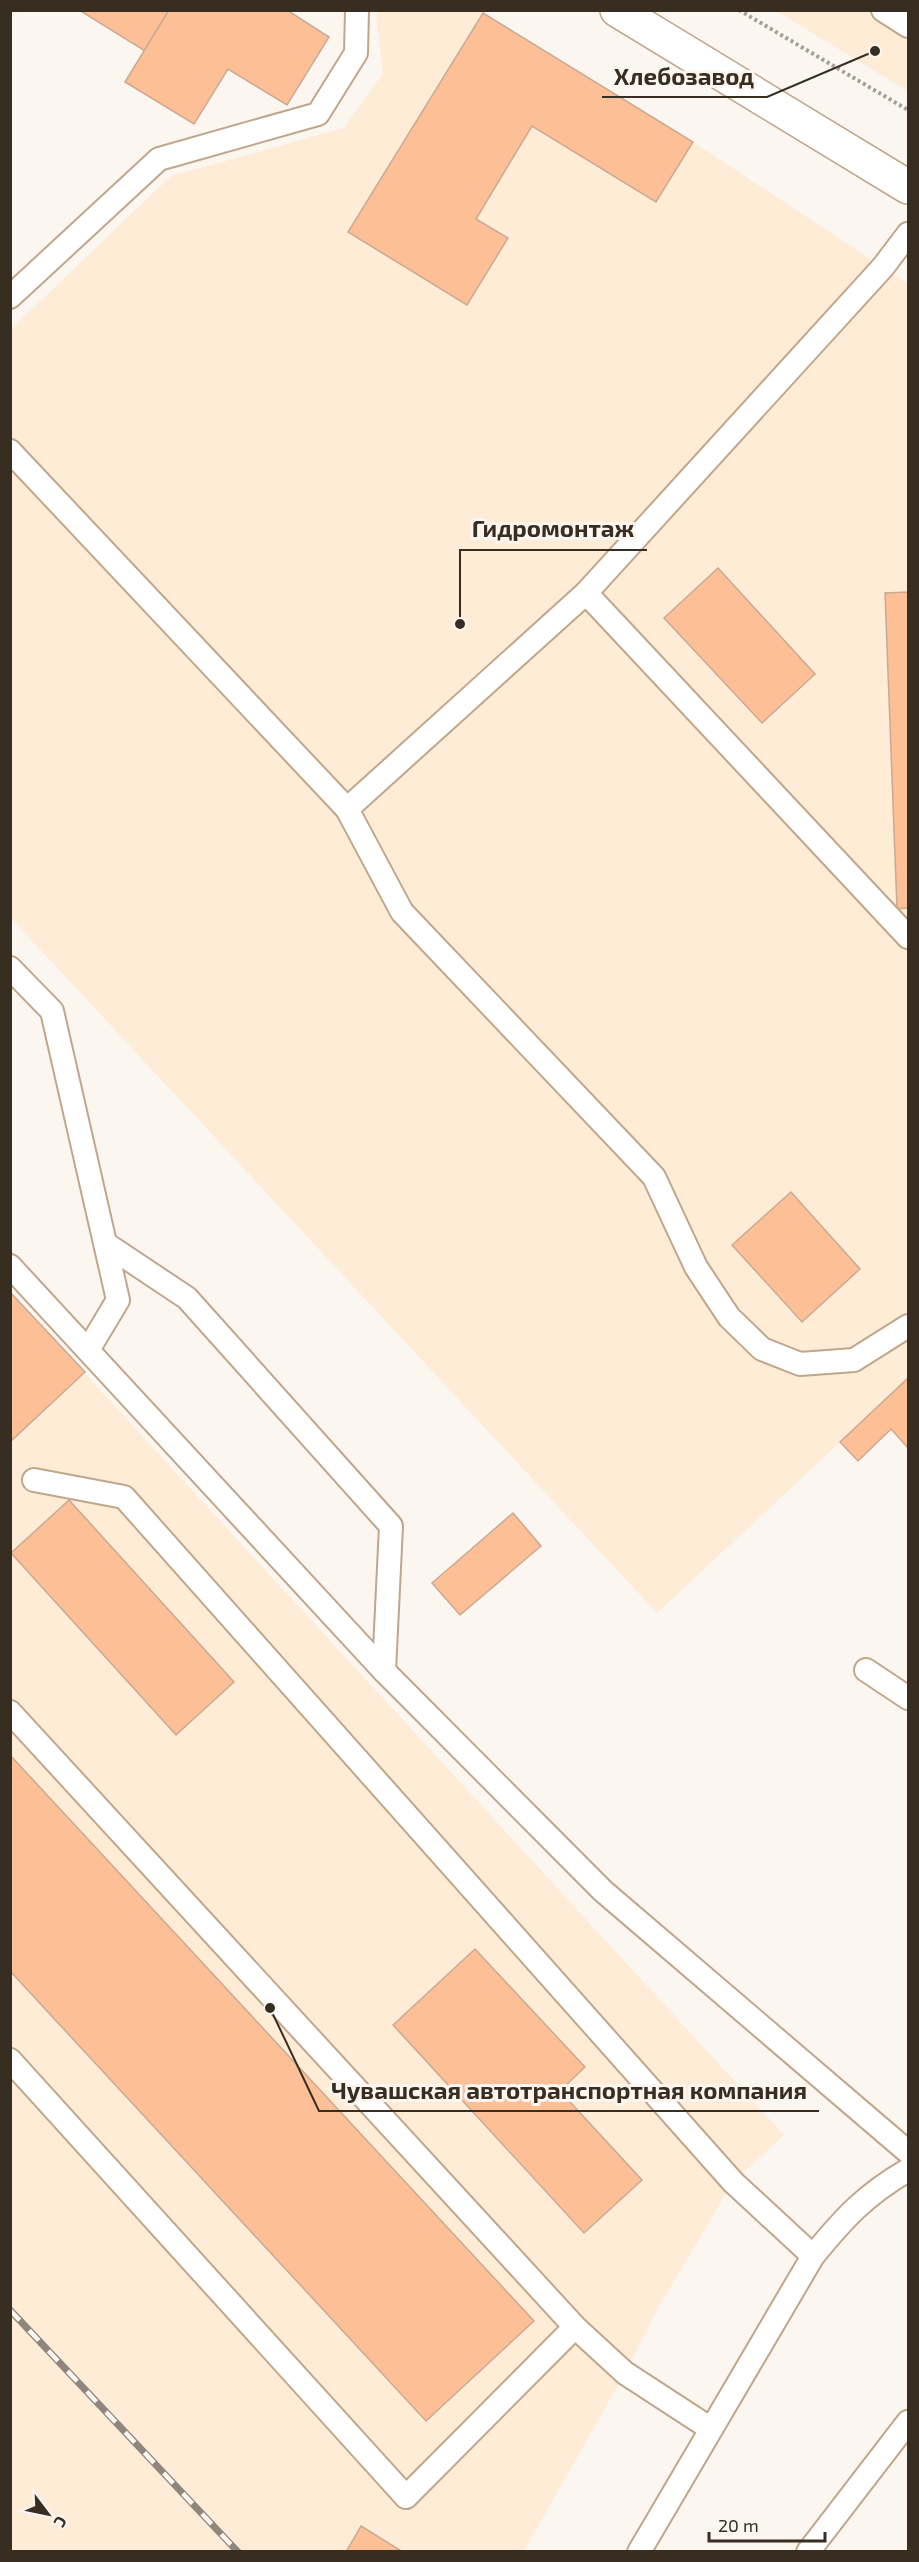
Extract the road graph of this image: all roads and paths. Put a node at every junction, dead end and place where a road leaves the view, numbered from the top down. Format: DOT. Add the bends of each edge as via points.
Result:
graph roads {
  1 [pos="357,10"];
  2 [pos="617,10"];
  3 [pos="739,10"];
  4 [pos="883,10"];
  5 [pos="909,26"];
  6 [pos="909,111"];
  7 [pos="906,179"];
  8 [pos="909,234"];
  9 [pos="10,297"];
  10 [pos="10,451"];
  11 [pos="586,593"];
  12 [pos="347,809"];
  13 [pos="909,938"];
  14 [pos="10,968"];
  15 [pos="106,1244"];
  16 [pos="10,1266"];
  17 [pos="909,1326"];
  18 [pos="88,1350"];
  19 [pos="33,1480"];
  20 [pos="866,1670"];
  21 [pos="384,1671"];
  22 [pos="909,1698"];
  23 [pos="10,1712"];
  24 [pos="10,2060"];
  25 [pos="909,2152"];
  26 [pos="909,2170"];
  27 [pos="813,2256"];
  28 [pos="575,2326"];
  29 [pos="909,2422"];
  30 [pos="711,2429"];
  31 [pos="639,2552"];
  32 [pos="808,2552"];
  1 -- 9 [label="lane" via="357,53 318,114 159,159"];
  2 -- 7 [label="street"];
  3 -- 6 [label="path"];
  4 -- 5 [label="lane"];
  8 -- 11 [label="lane"];
  10 -- 12 [label="lane"];
  11 -- 12 [label="lane"];
  11 -- 13 [label="lane"];
  12 -- 17 [label="lane" via="402,912 654,1177 696,1267 729,1317 762,1349 800,1364 854,1360"];
  14 -- 15 [label="lane" via="52,1011"];
  15 -- 18 [label="lane" via="118,1300"];
  15 -- 21 [label="lane" via="187,1298 391,1526"];
  16 -- 18 [label="lane"];
  18 -- 21 [label="lane"];
  19 -- 27 [label="lane" via="124,1497 733,2182"];
  20 -- 22 [label="lane"];
  21 -- 25 [label="lane" via="603,1891"];
  23 -- 28 [label="lane"];
  24 -- 28 [label="lane" via="406,2498"];
  26 -- 27 [label="lane" via="878,2187 842,2220"];
  27 -- 30 [label="lane"];
  28 -- 30 [label="lane" via="625,2373"];
  29 -- 32 [label="lane"];
  30 -- 31 [label="lane"];
}
